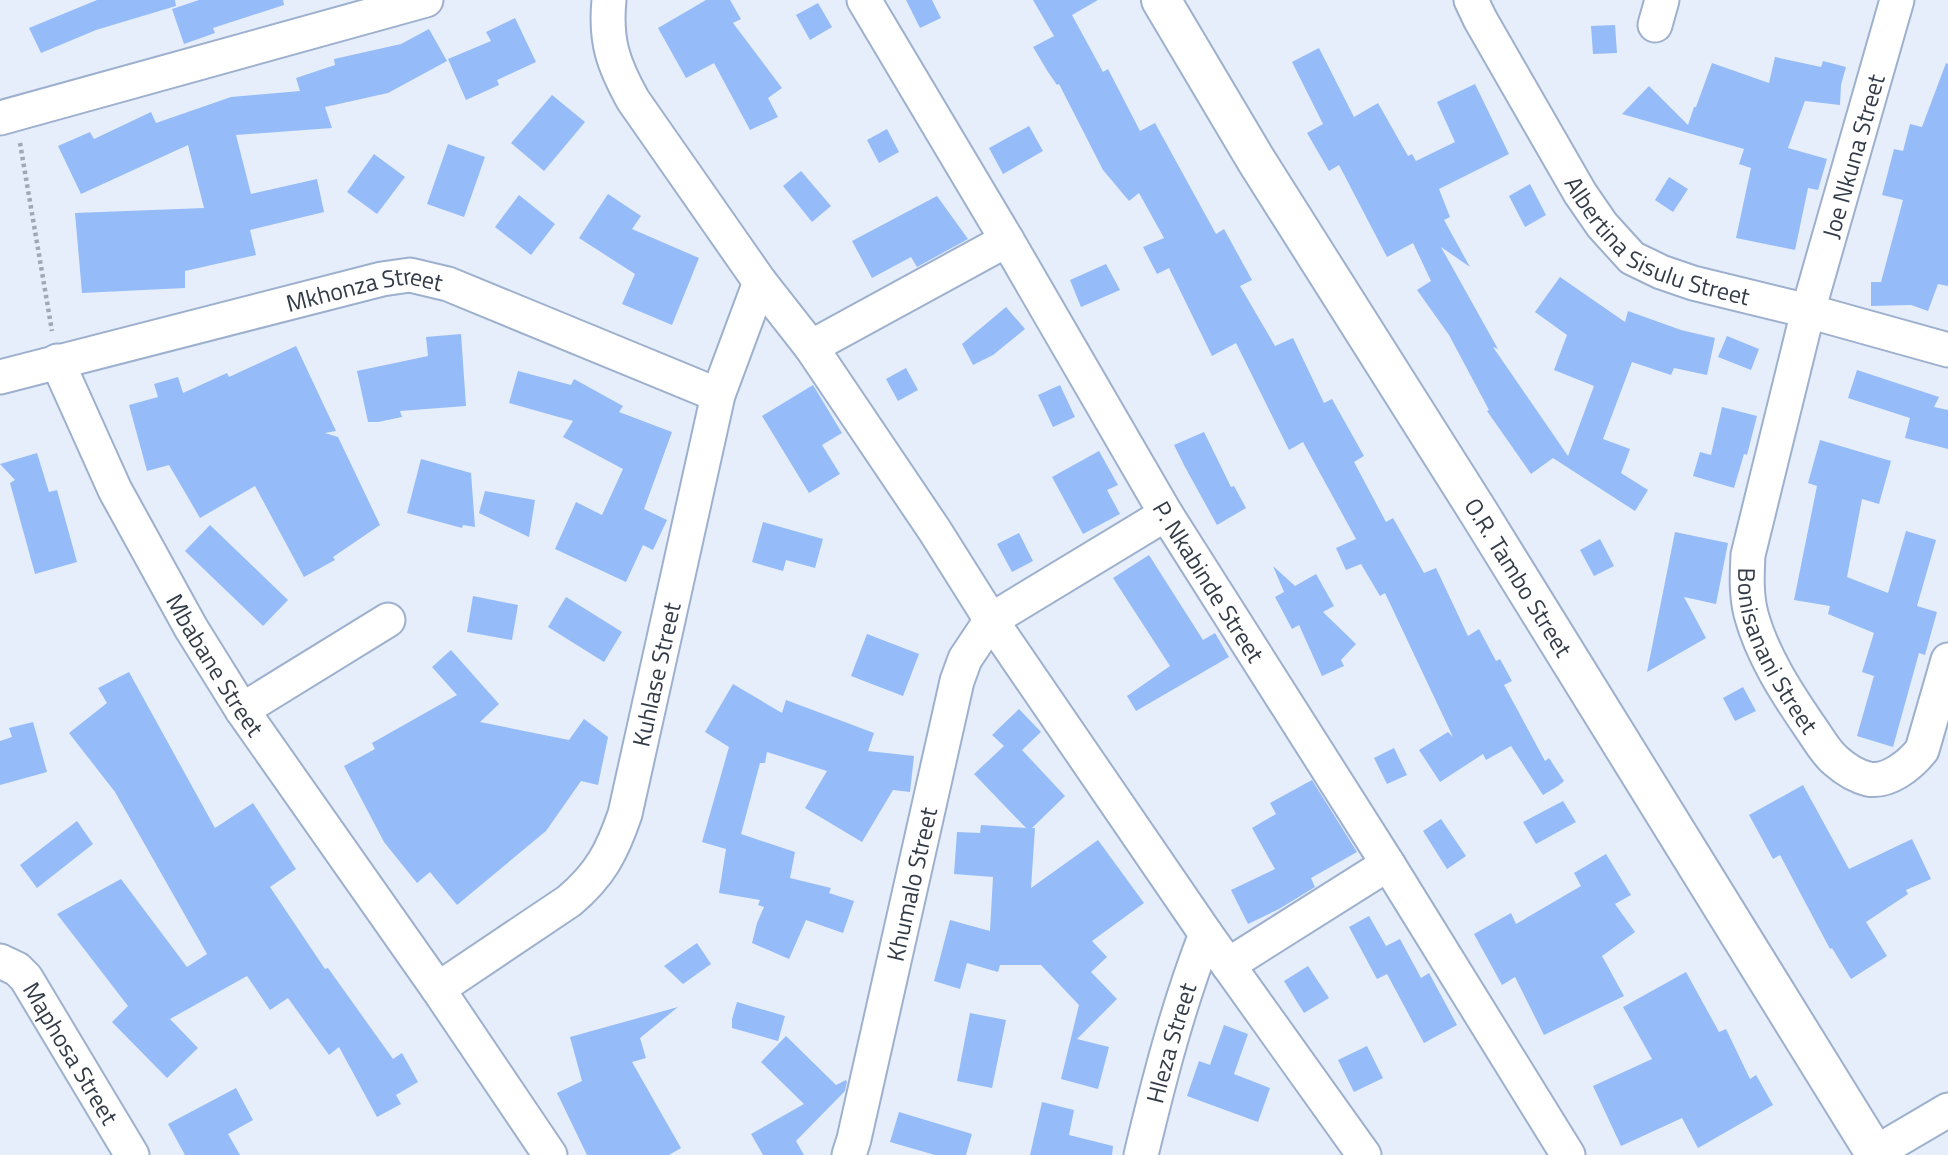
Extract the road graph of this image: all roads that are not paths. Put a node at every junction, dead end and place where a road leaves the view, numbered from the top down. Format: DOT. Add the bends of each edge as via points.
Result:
graph roads {
  1 [pos="426,0"];
  2 [pos="609,0"];
  3 [pos="864,0"];
  4 [pos="1161,0"];
  5 [pos="1471,0"];
  6 [pos="1897,0"];
  7 [pos="7,117"];
  8 [pos="1007,240"];
  9 [pos="760,282"];
  10 [pos="1808,311"];
  11 [pos="811,347"];
  12 [pos="1948,350"];
  13 [pos="57,361"];
  14 [pos="0,377"];
  15 [pos="718,395"];
  16 [pos="1166,514"];
  17 [pos="388,620"];
  18 [pos="991,620"];
  19 [pos="1948,660"];
  20 [pos="242,710"];
  21 [pos="1388,864"];
  22 [pos="1206,934"];
  23 [pos="0,961"];
  24 [pos="1228,965"];
  25 [pos="438,989"];
  26 [pos="1948,1110"];
  27 [pos="1876,1154"];
  28 [pos="132,1155"];
  29 [pos="550,1155"];
  30 [pos="849,1155"];
  31 [pos="1141,1155"];
  32 [pos="1364,1155"];
  33 [pos="1568,1155"];
  1 -- 7 [label="street"];
  2 -- 9 [label="street" via="610,49 633,100"];
  3 -- 8 [label="street, P. Nkabinde Street"];
  4 -- 27 [label="street, O.R. Tambo Street" via="1256,160"];
  5 -- 10 [label="street, Albertina Sisulu Street" via="1580,193 1632,258 1693,283"];
  6 -- 10 [label="street, Joe Nkuna Street"];
  8 -- 11 [label="street"];
  8 -- 16 [label="street, P. Nkabinde Street"];
  9 -- 11 [label="street"];
  9 -- 15 [label="street, Kuhlase Street"];
  10 -- 12 [label="street, Albertina Sisulu Street"];
  10 -- 19 [label="street, Bonisanani Street" via="1748,555 1746,583 1759,637 1797,709 1835,760 1870,780 1902,769 1922,750"];
  11 -- 18 [label="street"];
  13 -- 14 [label="street, Mkhonza Street"];
  13 -- 15 [label="street, Mkhonza Street" via="410,275 448,284"];
  13 -- 20 [label="street, Mbabane Street" via="115,490"];
  15 -- 25 [label="street, Kuhlase Street" via="615,843 586,887"];
  16 -- 18 [label="street"];
  16 -- 21 [label="street, P. Nkabinde Street"];
  17 -- 20 [label="street"];
  18 -- 22 [label="street"];
  18 -- 30 [label="street, Khumalo Street" via="965,659 957,681"];
  20 -- 25 [label="street, Mbabane Street"];
  21 -- 24 [label="street"];
  21 -- 33 [label="street, P. Nkabinde Street"];
  22 -- 24 [label="street"];
  22 -- 31 [label="street, Hleza Street" via="1181,1002"];
  23 -- 28 [label="street, Maphosa Street" via="26,978"];
  24 -- 32 [label="street"];
  25 -- 29 [label="street, Mbabane Street"];
  26 -- 27 [label="street"];
}
